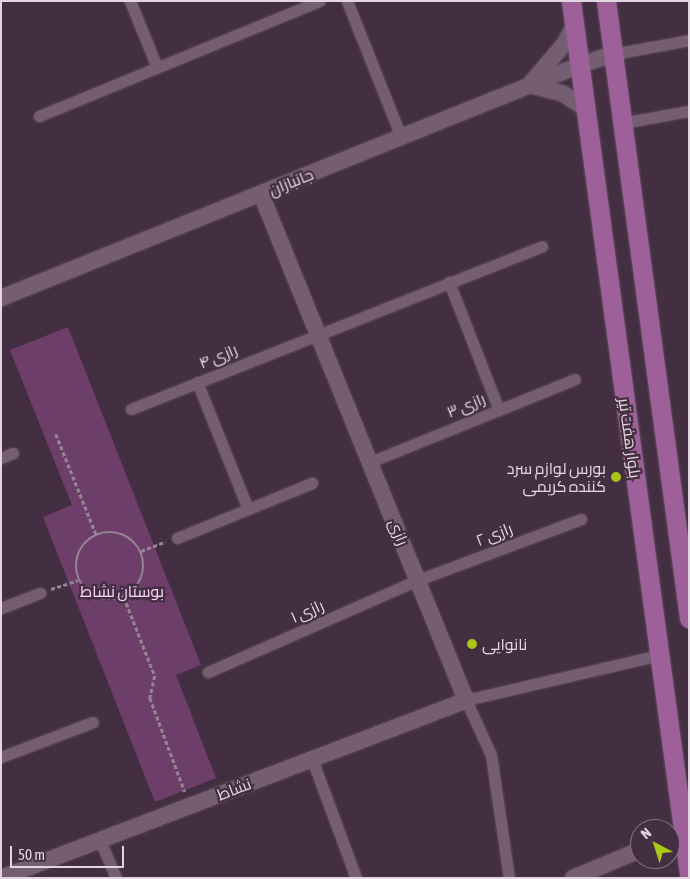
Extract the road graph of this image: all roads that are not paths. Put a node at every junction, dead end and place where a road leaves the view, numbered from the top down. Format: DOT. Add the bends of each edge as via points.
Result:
graph roads {
  1 [pos="130,1"];
  2 [pos="319,1"];
  3 [pos="347,1"];
  4 [pos="571,1"];
  5 [pos="606,1"];
  6 [pos="574,25"];
  7 [pos="689,40"];
  8 [pos="613,54"];
  9 [pos="580,65"];
  10 [pos="157,67"];
  11 [pos="529,85"];
  12 [pos="586,109"];
  13 [pos="689,111"];
  14 [pos="39,116"];
  15 [pos="622,123"];
  16 [pos="400,137"];
  17 [pos="260,194"];
  18 [pos="542,246"];
  19 [pos="449,282"];
  20 [pos="1,298"];
  21 [pos="318,334"];
  22 [pos="575,379"];
  23 [pos="197,382"];
  24 [pos="131,409"];
  25 [pos="499,410"];
  26 [pos="13,453"];
  27 [pos="1,458"];
  28 [pos="370,462"];
  29 [pos="312,483"];
  30 [pos="248,510"];
  31 [pos="581,518"];
  32 [pos="177,538"];
  33 [pos="685,568"];
  34 [pos="418,580"];
  35 [pos="40,593"];
  36 [pos="1,608"];
  37 [pos="689,618"];
  38 [pos="659,655"];
  39 [pos="208,672"];
  40 [pos="466,700"];
  41 [pos="93,722"];
  42 [pos="1,758"];
  43 [pos="312,759"];
  44 [pos="675,819"];
  45 [pos="100,840"];
  46 [pos="680,845"];
  47 [pos="630,854"];
  48 [pos="689,874"];
  49 [pos="1,878"];
  50 [pos="116,878"];
  51 [pos="356,878"];
  52 [pos="509,878"];
  53 [pos="574,878"];
  1 -- 10 [label="street"];
  2 -- 10 [label="street"];
  3 -- 16 [label="street"];
  4 -- 6 [label="main road, بلوار هفت تیر"];
  5 -- 8 [label="main road, بلوار هفت تیر"];
  6 -- 9 [label="main road, بلوار هفت تیر"];
  6 -- 11 [label="street" via="565,43"];
  7 -- 8 [label="street"];
  8 -- 9 [label="street, جانبازان"];
  8 -- 15 [label="main road, بلوار هفت تیر"];
  9 -- 11 [label="street, جانبازان"];
  9 -- 12 [label="main road, بلوار هفت تیر"];
  10 -- 14 [label="street"];
  11 -- 12 [label="street" via="562,93"];
  11 -- 16 [label="street, جانبازان"];
  12 -- 38 [label="main road, بلوار هفت تیر"];
  13 -- 15 [label="street"];
  15 -- 33 [label="main road, بلوار هفت تیر"];
  16 -- 17 [label="street, جانبازان"];
  17 -- 20 [label="street, جانبازان"];
  17 -- 21 [label="street, رازی"];
  18 -- 19 [label="street, رازی ۴"];
  19 -- 21 [label="street, رازی ۴"];
  19 -- 25 [label="street"];
  21 -- 23 [label="street, رازی ۴"];
  21 -- 28 [label="street, رازی"];
  22 -- 25 [label="street, رازی ۳"];
  23 -- 24 [label="street, رازی ۴"];
  23 -- 30 [label="street"];
  25 -- 28 [label="street, رازی ۳"];
  26 -- 27 [label="street"];
  28 -- 34 [label="street, رازی"];
  29 -- 30 [label="street"];
  30 -- 32 [label="street"];
  31 -- 34 [label="street, رازی ۲"];
  33 -- 37 [label="main road, بلوار هفت تیر"];
  34 -- 39 [label="street, رازی ۱"];
  34 -- 40 [label="street, رازی"];
  35 -- 36 [label="street"];
  38 -- 40 [label="street"];
  38 -- 44 [label="main road, بلوار هفت تیر"];
  40 -- 43 [label="street, نشاط"];
  40 -- 52 [label="street, رازی" via="490,755"];
  41 -- 42 [label="street"];
  43 -- 45 [label="street, نشاط"];
  43 -- 51 [label="street"];
  45 -- 49 [label="street, نشاط"];
  45 -- 50 [label="street"];
  46 -- 48 [label="main road, بلوار هفت تیر"];
  47 -- 53 [label="street"];
}
